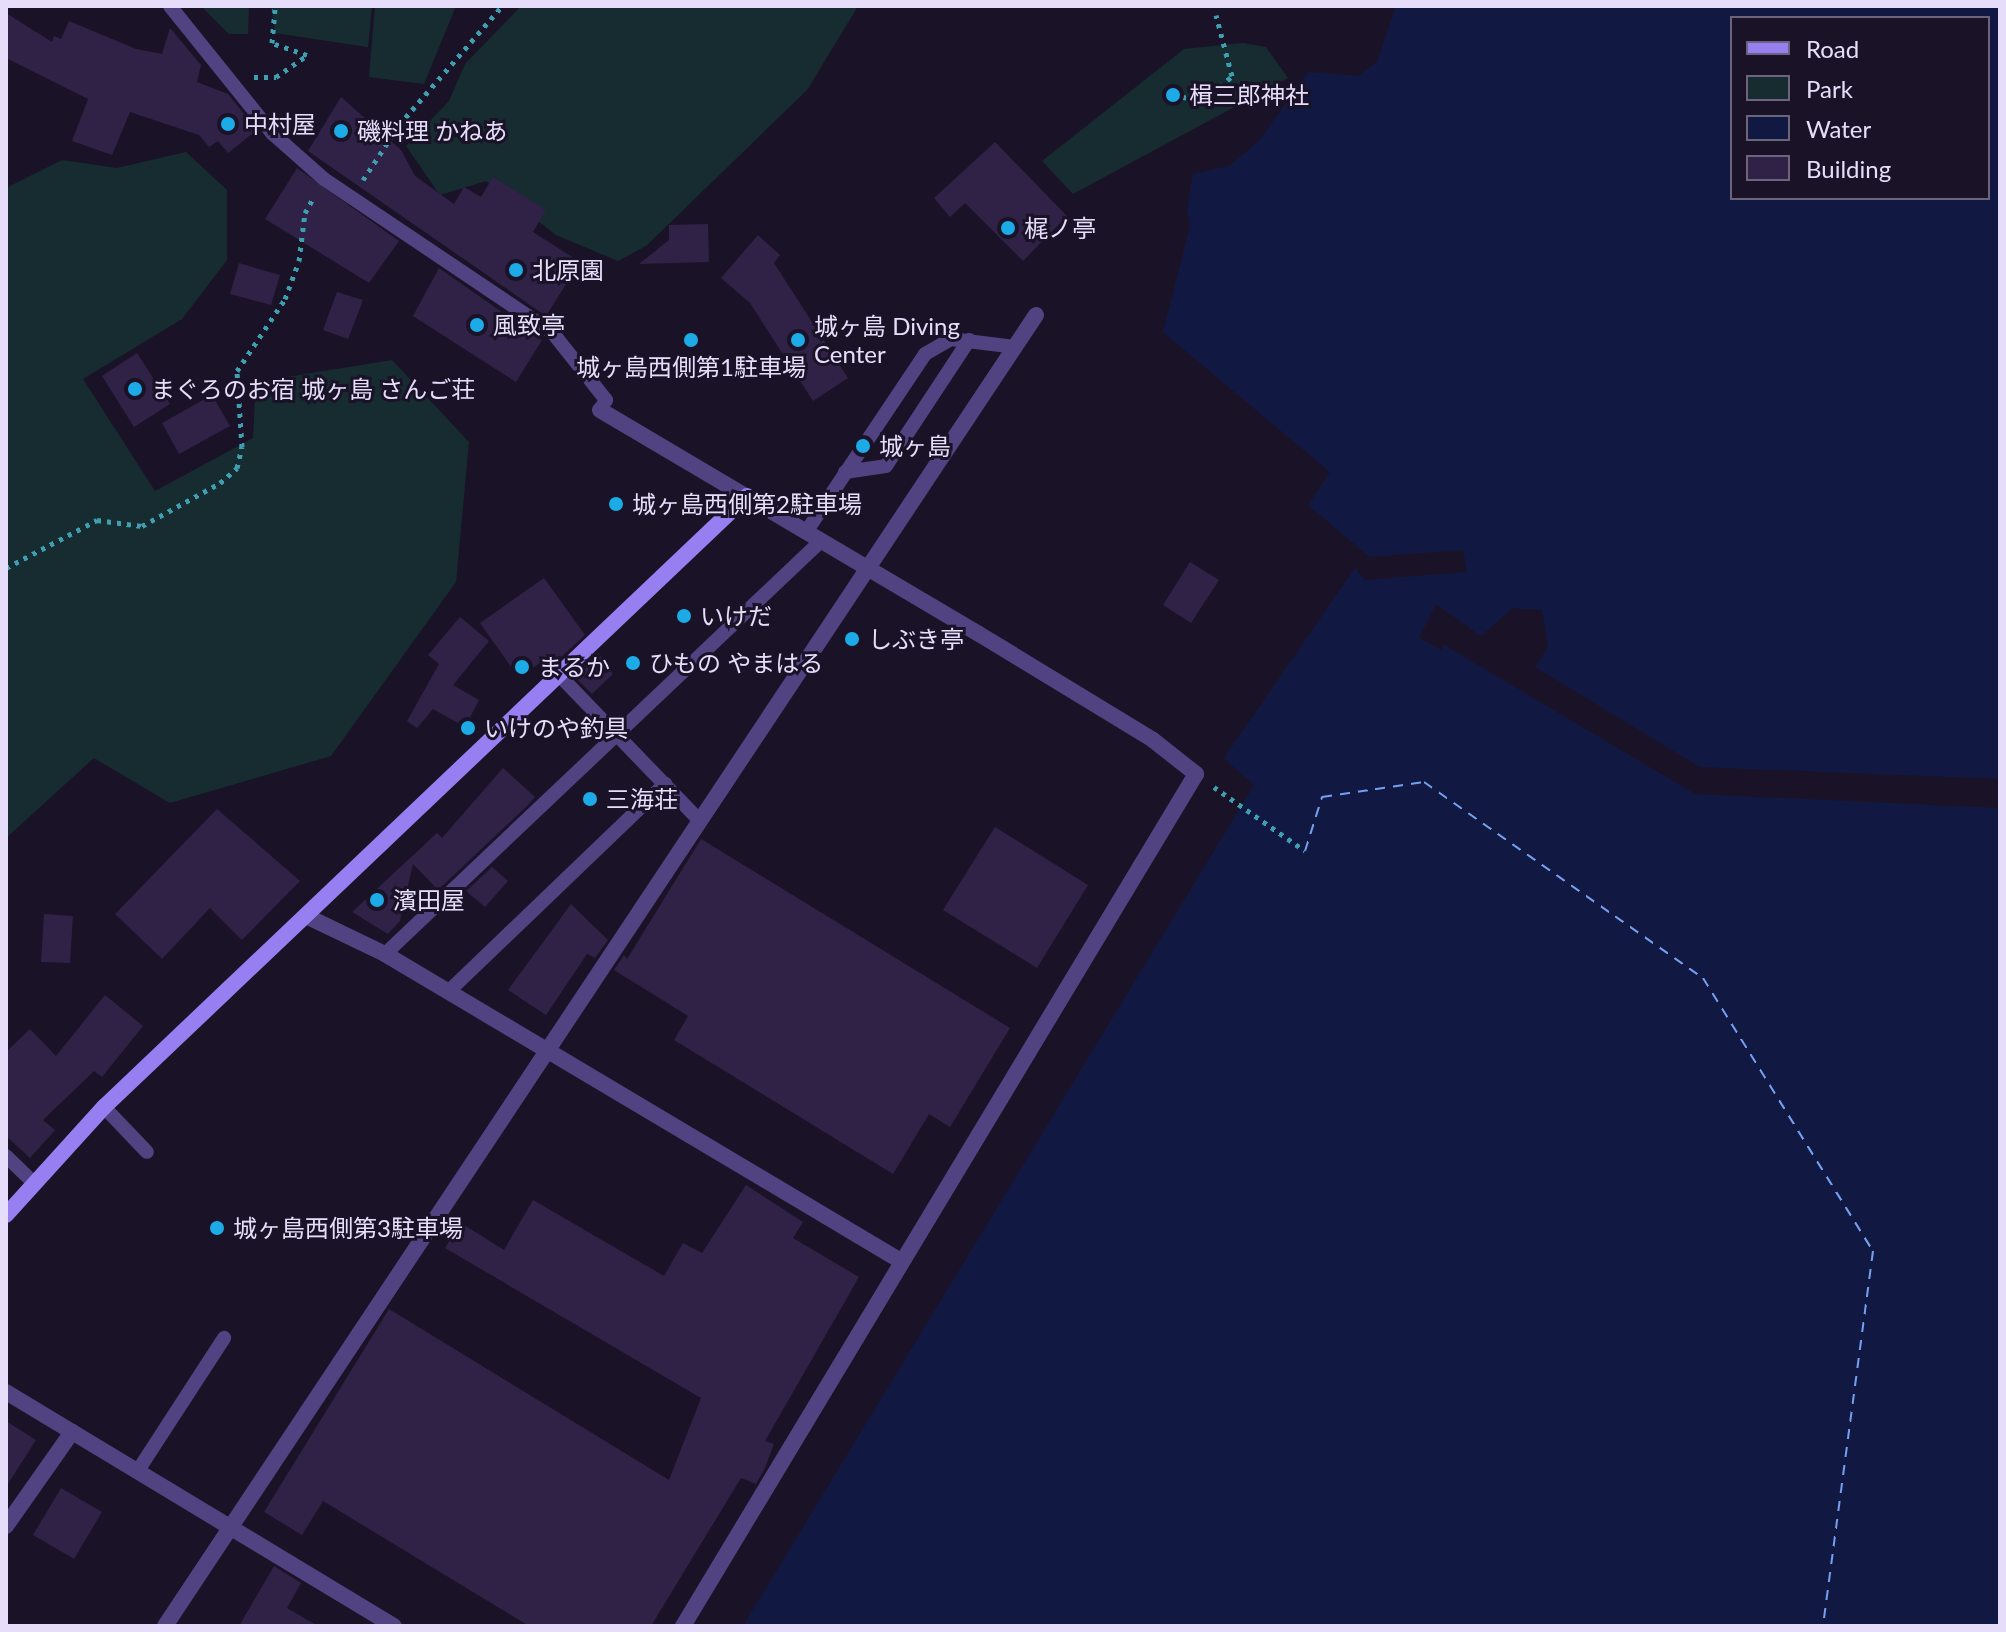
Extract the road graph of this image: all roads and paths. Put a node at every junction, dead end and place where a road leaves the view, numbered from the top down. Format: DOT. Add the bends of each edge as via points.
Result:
graph roads {
  1 [pos="170,6"];
  2 [pos="275,6"];
  3 [pos="502,6"];
  4 [pos="1216,15"];
  5 [pos="231,78"];
  6 [pos="1182,97"];
  7 [pos="324,179"];
  8 [pos="352,198"];
  9 [pos="1036,315"];
  10 [pos="969,340"];
  11 [pos="1015,347"];
  12 [pos="600,410"];
  13 [pos="845,472"];
  14 [pos="747,496"];
  15 [pos="813,537"];
  16 [pos="6,568"];
  17 [pos="868,569"];
  18 [pos="560,676"];
  19 [pos="619,736"];
  20 [pos="1196,774"];
  21 [pos="665,784"];
  22 [pos="700,821"];
  23 [pos="1305,851"];
  24 [pos="306,916"];
  25 [pos="385,954"];
  26 [pos="448,992"];
  27 [pos="548,1050"];
  28 [pos="104,1107"];
  29 [pos="147,1152"];
  30 [pos="6,1156"];
  31 [pos="33,1182"];
  32 [pos="6,1215"];
  33 [pos="901,1261"];
  34 [pos="224,1338"];
  35 [pos="6,1392"];
  36 [pos="72,1432"];
  37 [pos="137,1472"];
  38 [pos="6,1526"];
  39 [pos="229,1529"];
  40 [pos="165,1626"];
  41 [pos="394,1626"];
  42 [pos="683,1626"];
  1 -- 5 [label="lane"];
  2 -- 5 [label="path" via="272,43 307,55 306,59 276,77"];
  3 -- 8 [label="path" via="399,125"];
  4 -- 6 [label="path" via="1232,76 1204,99"];
  5 -- 7 [label="lane" via="272,133"];
  7 -- 8 [label="lane"];
  7 -- 16 [label="path" via="305,213 299,261 285,299 237,371 242,447 237,468 142,526 97,520"];
  8 -- 12 [label="lane" via="552,332 606,400"];
  9 -- 11 [label="street"];
  10 -- 11 [label="lane"];
  10 -- 13 [label="lane" via="939,343 925,354"];
  10 -- 13 [label="lane" via="886,466"];
  11 -- 17 [label="street"];
  12 -- 14 [label="street"];
  13 -- 15 [label="lane"];
  14 -- 15 [label="street"];
  14 -- 18 [label="street"];
  15 -- 17 [label="street"];
  15 -- 19 [label="lane"];
  17 -- 20 [label="street" via="1153,740"];
  17 -- 22 [label="street"];
  18 -- 19 [label="lane"];
  18 -- 24 [label="street"];
  19 -- 21 [label="lane"];
  19 -- 25 [label="lane"];
  20 -- 23 [label="path"];
  20 -- 33 [label="street"];
  21 -- 22 [label="lane"];
  21 -- 26 [label="lane"];
  22 -- 27 [label="street"];
  24 -- 25 [label="street"];
  24 -- 28 [label="street"];
  25 -- 26 [label="street"];
  26 -- 27 [label="street"];
  27 -- 33 [label="street"];
  27 -- 39 [label="street"];
  28 -- 29 [label="lane"];
  28 -- 31 [label="street"];
  30 -- 31 [label="lane"];
  31 -- 32 [label="street"];
  33 -- 42 [label="street"];
  34 -- 37 [label="lane"];
  35 -- 36 [label="street"];
  36 -- 37 [label="street"];
  36 -- 38 [label="street"];
  37 -- 39 [label="street"];
  39 -- 40 [label="street"];
  39 -- 41 [label="street"];
}
